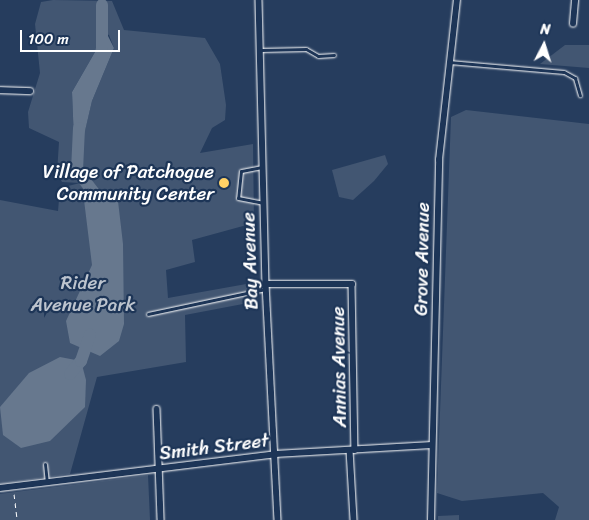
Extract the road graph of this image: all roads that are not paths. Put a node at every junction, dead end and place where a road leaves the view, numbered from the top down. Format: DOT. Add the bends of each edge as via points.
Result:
graph roads {
  1 [pos="260,0"];
  2 [pos="458,0"];
  3 [pos="575,0"];
  4 [pos="573,24"];
  5 [pos="260,50"];
  6 [pos="334,55"];
  7 [pos="449,62"];
  8 [pos="0,90"];
  9 [pos="30,91"];
  10 [pos="580,95"];
  11 [pos="262,167"];
  12 [pos="263,203"];
  13 [pos="266,286"];
  14 [pos="148,314"];
  15 [pos="157,409"];
  16 [pos="432,446"];
  17 [pos="353,450"];
  18 [pos="274,454"];
  19 [pos="45,464"];
  20 [pos="161,469"];
  21 [pos="47,482"];
  22 [pos="0,488"];
  23 [pos="161,520"];
  24 [pos="278,520"];
  25 [pos="354,520"];
  26 [pos="431,520"];
  1 -- 5 [label="street, Bay Avenue"];
  2 -- 7 [label="street, Grove Avenue"];
  3 -- 4 [label="street"];
  5 -- 6 [label="lane" via="306,49 318,56"];
  5 -- 11 [label="street, Bay Avenue"];
  7 -- 10 [label="lane" via="564,72 575,78"];
  7 -- 16 [label="street, Grove Avenue" via="439,160"];
  8 -- 9 [label="street"];
  11 -- 12 [label="street, Bay Avenue"];
  11 -- 12 [label="lane" via="241,171 238,198"];
  12 -- 13 [label="street, Bay Avenue"];
  13 -- 14 [label="lane"];
  13 -- 17 [label="street, Annias Avenue" via="352,284"];
  13 -- 18 [label="street, Bay Avenue"];
  15 -- 20 [label="street" via="156,457"];
  16 -- 17 [label="street, Smith Street"];
  16 -- 26 [label="street, Grove Avenue"];
  17 -- 18 [label="street, Smith Street"];
  17 -- 25 [label="street, Annias Avenue"];
  18 -- 20 [label="street, Smith Street"];
  18 -- 24 [label="street, Bay Avenue"];
  19 -- 21 [label="lane"];
  20 -- 21 [label="street, Smith Street"];
  20 -- 23 [label="street"];
  21 -- 22 [label="street, Smith Street"];
}
